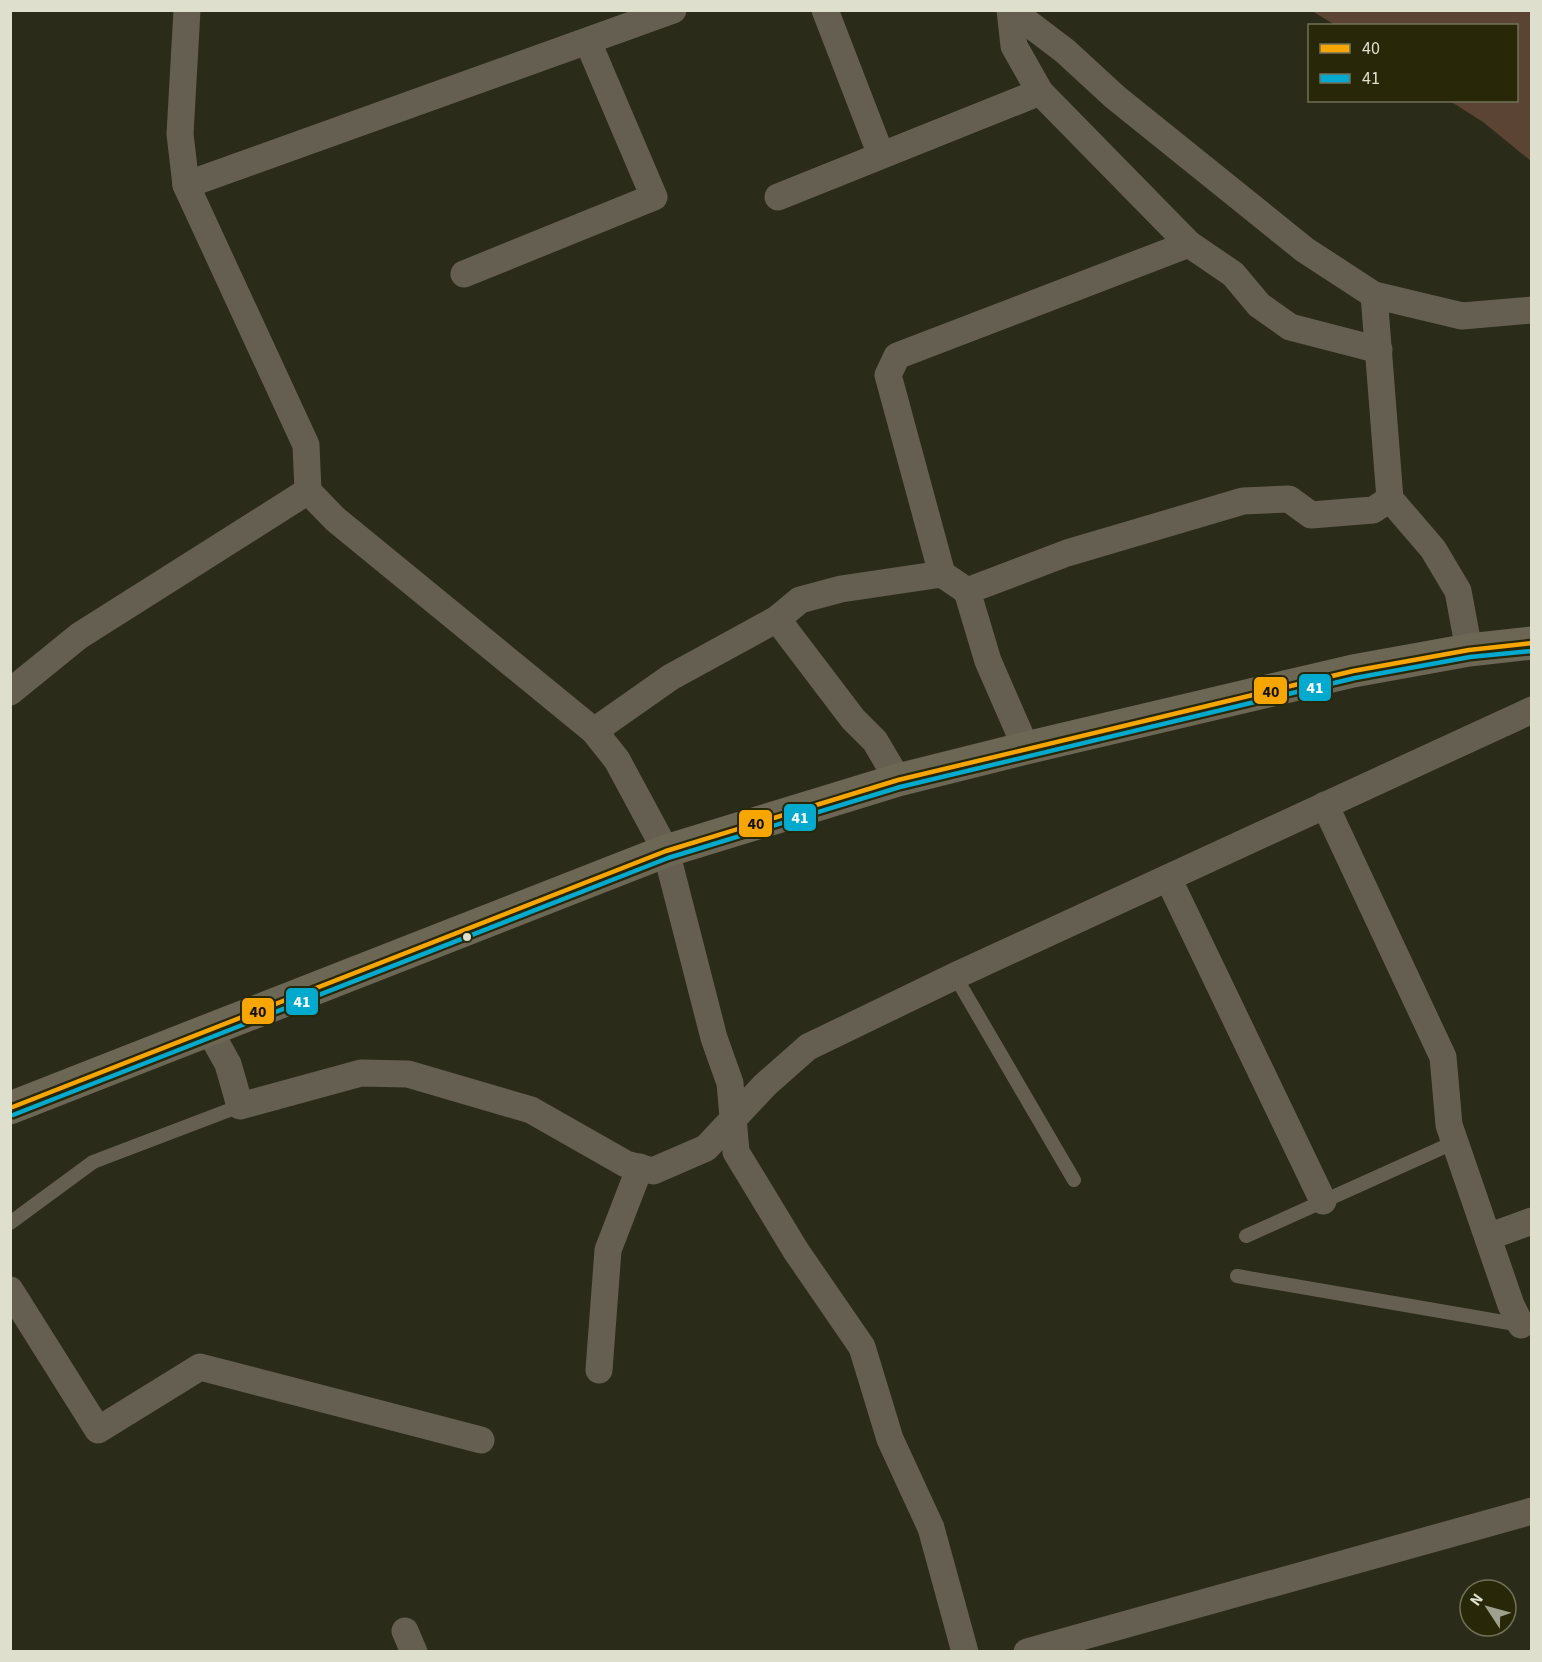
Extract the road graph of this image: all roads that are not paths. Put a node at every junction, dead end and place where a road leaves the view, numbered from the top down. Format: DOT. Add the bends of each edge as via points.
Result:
graph roads {
  1 [pos="187,10"];
  2 [pos="673,10"];
  3 [pos="825,10"];
  4 [pos="1011,10"];
  5 [pos="588,42"];
  6 [pos="1040,92"];
  7 [pos="881,155"];
  8 [pos="186,185"];
  9 [pos="778,196"];
  10 [pos="1189,244"];
  11 [pos="464,274"];
  12 [pos="1374,295"];
  13 [pos="1532,310"];
  14 [pos="1379,350"];
  15 [pos="308,491"];
  16 [pos="1390,499"];
  17 [pos="942,574"];
  18 [pos="967,591"];
  19 [pos="777,619"];
  20 [pos="1532,643"];
  21 [pos="1469,650"];
  22 [pos="10,692"];
  23 [pos="1532,710"];
  24 [pos="594,731"];
  25 [pos="1026,748"];
  26 [pos="898,780"];
  27 [pos="1325,806"];
  28 [pos="666,851"];
  29 [pos="1168,878"];
  30 [pos="955,976"];
  31 [pos="209,1029"];
  32 [pos="240,1106"];
  33 [pos="10,1108"];
  34 [pos="733,1119"];
  35 [pos="1455,1142"];
  36 [pos="640,1167"];
  37 [pos="1074,1180"];
  38 [pos="1323,1201"];
  39 [pos="1532,1221"];
  40 [pos="10,1224"];
  41 [pos="1246,1236"];
  42 [pos="1488,1238"];
  43 [pos="1237,1276"];
  44 [pos="10,1290"];
  45 [pos="1521,1325"];
  46 [pos="599,1370"];
  47 [pos="481,1440"];
  48 [pos="1532,1511"];
  49 [pos="965,1652"];
  50 [pos="1027,1652"];
  1 -- 8 [label="street" via="180,134"];
  2 -- 5 [label="street"];
  3 -- 7 [label="street"];
  4 -- 6 [label="street" via="1014,46"];
  4 -- 12 [label="street" via="1289,237"];
  5 -- 8 [label="street"];
  5 -- 11 [label="street" via="654,197"];
  6 -- 7 [label="street"];
  6 -- 10 [label="street"];
  7 -- 9 [label="street"];
  8 -- 15 [label="street" via="306,445"];
  10 -- 14 [label="street" via="1233,274 1259,304 1290,327"];
  10 -- 17 [label="street" via="897,356 888,375"];
  12 -- 13 [label="street" via="1462,316"];
  12 -- 14 [label="street"];
  14 -- 16 [label="street"];
  15 -- 22 [label="street" via="79,636"];
  15 -- 24 [label="street" via="335,519"];
  16 -- 18 [label="street" via="1373,510 1311,515 1289,499 1243,501 1067,553"];
  16 -- 21 [label="street" via="1433,549 1458,591"];
  17 -- 18 [label="street"];
  17 -- 19 [label="street" via="800,600"];
  18 -- 25 [label="street" via="988,661"];
  19 -- 24 [label="street" via="671,677"];
  19 -- 26 [label="street" via="853,719 875,741"];
  20 -- 21 [label="main road"];
  21 -- 25 [label="main road" via="1353,671"];
  23 -- 27 [label="street"];
  24 -- 28 [label="street" via="617,760"];
  25 -- 26 [label="main road"];
  26 -- 28 [label="main road"];
  27 -- 29 [label="street"];
  27 -- 35 [label="street" via="1443,1058 1449,1125"];
  28 -- 31 [label="main road"];
  28 -- 34 [label="street" via="714,1038 730,1083"];
  29 -- 30 [label="street"];
  29 -- 38 [label="street"];
  30 -- 34 [label="street" via="808,1047"];
  30 -- 37 [label="lane"];
  31 -- 32 [label="street" via="228,1064"];
  31 -- 33 [label="main road"];
  32 -- 36 [label="street" via="361,1073 408,1074 531,1110 626,1164"];
  32 -- 40 [label="lane" via="93,1162"];
  34 -- 36 [label="street" via="706,1148 652,1171"];
  34 -- 49 [label="street" via="736,1152 796,1251 862,1347 890,1439 932,1528"];
  35 -- 38 [label="lane"];
  35 -- 42 [label="street"];
  36 -- 46 [label="street" via="608,1250"];
  38 -- 41 [label="lane"];
  39 -- 42 [label="street"];
  42 -- 45 [label="street"];
  43 -- 45 [label="lane"];
  44 -- 47 [label="street" via="98,1430 200,1366"];
  48 -- 50 [label="street"];
}
